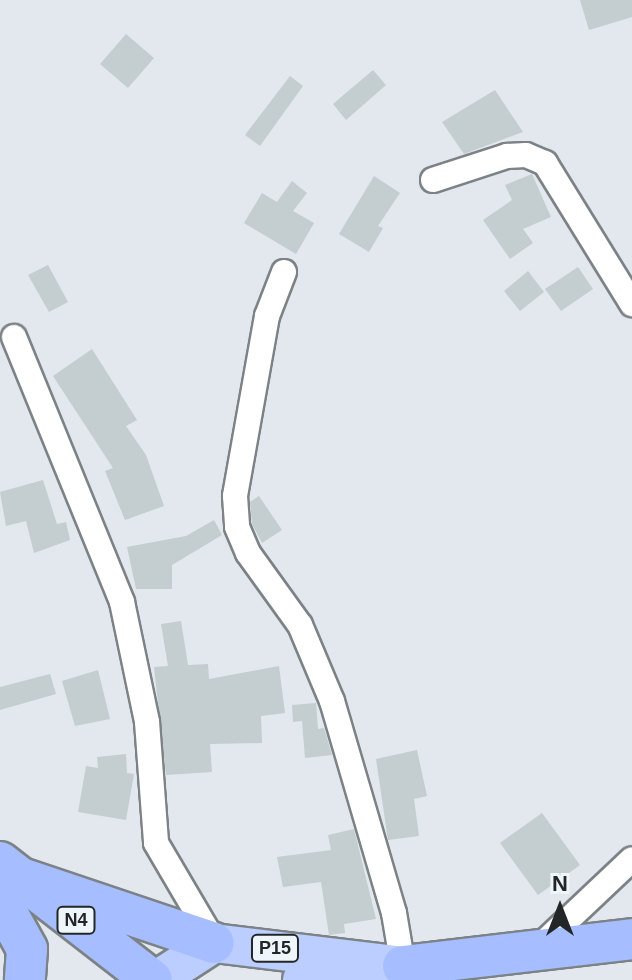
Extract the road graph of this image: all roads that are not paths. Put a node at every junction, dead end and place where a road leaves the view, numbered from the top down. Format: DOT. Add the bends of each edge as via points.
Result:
graph roads {
  1 [pos="433,180"];
  2 [pos="284,272"];
  3 [pos="632,304"];
  4 [pos="14,337"];
  5 [pos="632,859"];
  6 [pos="6,884"];
  7 [pos="632,939"];
  8 [pos="214,943"];
  9 [pos="533,953"];
  10 [pos="403,966"];
  11 [pos="25,980"];
  12 [pos="118,980"];
  13 [pos="154,980"];
  14 [pos="303,980"];
  1 -- 3 [label="street" via="507,156 526,155 545,163"];
  2 -- 10 [label="street" via="267,316 235,496 237,527 248,553 300,625 332,701 394,913"];
  4 -- 8 [label="street" via="122,602 147,722 156,843"];
  5 -- 9 [label="street"];
  6 -- 8 [label="highway"];
  6 -- 11 [label="highway" via="27,949"];
  6 -- 12 [label="highway, N4"];
  6 -- 13 [label="highway, N4"];
  7 -- 9 [label="highway, P15"];
  8 -- 10 [label="main road, P15"];
  8 -- 13 [label="main road"];
  9 -- 10 [label="highway, P15"];
  10 -- 14 [label="main road, P15"];
}
